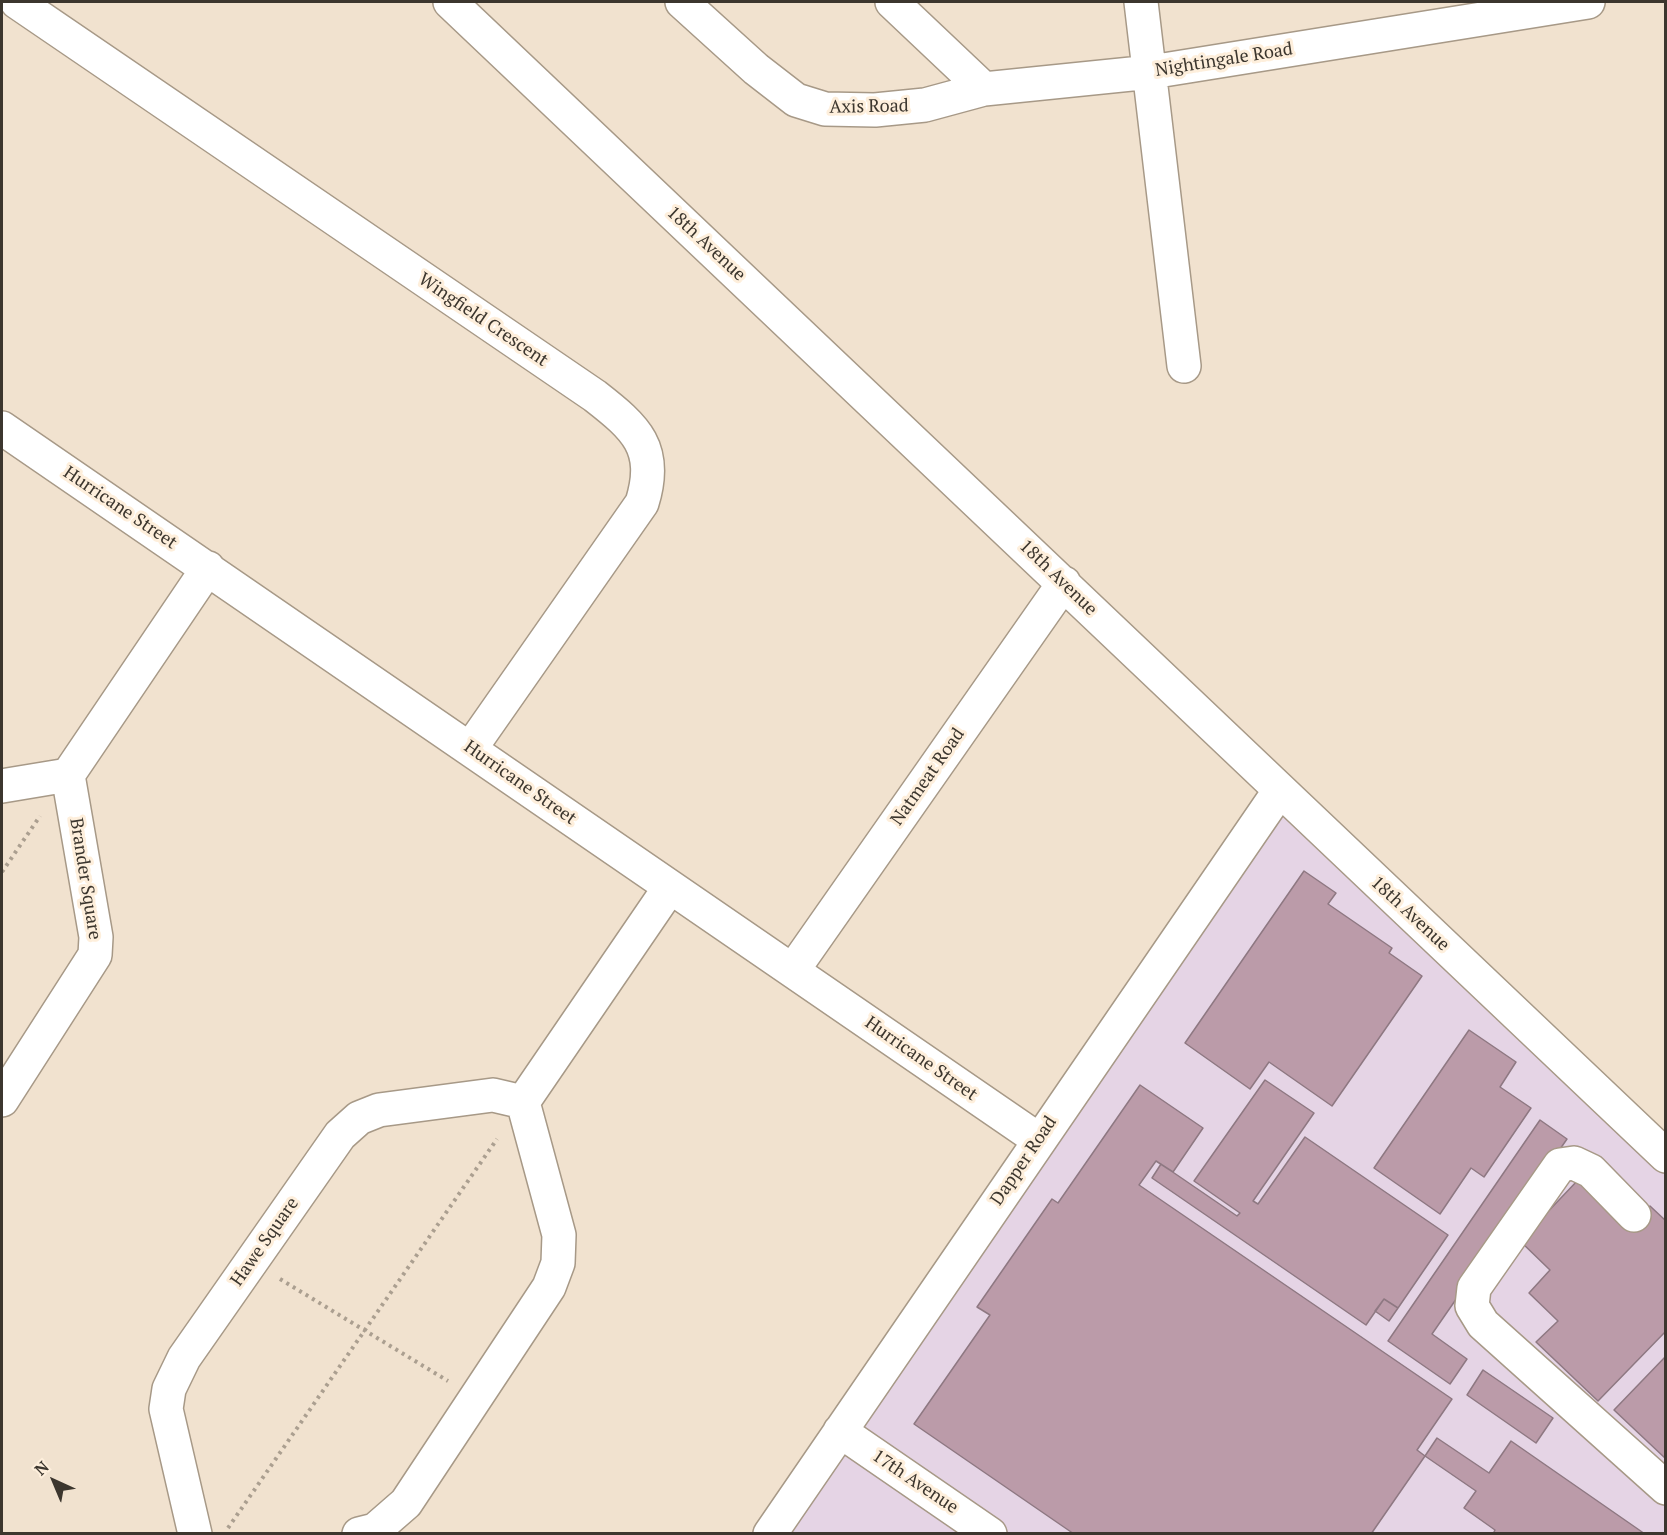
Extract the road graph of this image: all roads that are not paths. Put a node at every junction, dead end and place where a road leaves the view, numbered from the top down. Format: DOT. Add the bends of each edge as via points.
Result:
graph roads {
  1 [pos="17,2"];
  2 [pos="450,2"];
  3 [pos="682,2"];
  4 [pos="892,2"];
  5 [pos="1141,2"];
  6 [pos="1588,2"];
  7 [pos="1151,72"];
  8 [pos="984,89"];
  9 [pos="1184,366"];
  10 [pos="2,428"];
  11 [pos="208,568"];
  12 [pos="1064,583"];
  13 [pos="470,749"];
  14 [pos="68,775"];
  15 [pos="2,786"];
  16 [pos="1280,790"];
  17 [pos="670,887"];
  18 [pos="793,970"];
  19 [pos="2,1100"];
  20 [pos="523,1102"];
  21 [pos="1039,1140"];
  22 [pos="1665,1156"];
  23 [pos="1634,1215"];
  24 [pos="840,1431"];
  25 [pos="1665,1488"];
  26 [pos="195,1533"];
  27 [pos="359,1533"];
  28 [pos="770,1533"];
  29 [pos="990,1533"];
  1 -- 13 [label="street, Wingfield Crescent" via="595,396 620,416 639,439 648,456 649,482 642,503"];
  2 -- 12 [label="street, 18th Avenue"];
  3 -- 8 [label="street, Axis Road" via="796,100 825,109 925,105"];
  4 -- 8 [label="street"];
  5 -- 7 [label="street"];
  6 -- 7 [label="street, Nightingale Road"];
  7 -- 8 [label="street, Nightingale Road"];
  7 -- 9 [label="street"];
  10 -- 11 [label="street, Hurricane Street"];
  11 -- 13 [label="street, Hurricane Street"];
  11 -- 14 [label="street"];
  12 -- 16 [label="street, 18th Avenue"];
  12 -- 18 [label="street, Natmeat Road"];
  13 -- 17 [label="street, Hurricane Street"];
  14 -- 15 [label="street"];
  14 -- 19 [label="street, Brander Square" via="96,937 95,955"];
  16 -- 21 [label="street, Dapper Road"];
  16 -- 22 [label="street, 18th Avenue"];
  17 -- 18 [label="street, Hurricane Street"];
  17 -- 20 [label="street"];
  18 -- 21 [label="street, Hurricane Street"];
  20 -- 26 [label="street, Hawe Square" via="493,1095 379,1110 359,1118 340,1135 184,1358 169,1389 166,1409"];
  20 -- 27 [label="street" via="559,1234 558,1263 549,1287 405,1503 375,1530"];
  21 -- 24 [label="street, Dapper Road"];
  23 -- 25 [label="street" via="1591,1171 1574,1163 1560,1165 1474,1288 1472,1306 1483,1324"];
  24 -- 28 [label="street, Dapper Road"];
  24 -- 29 [label="street, 17th Avenue"];
}
